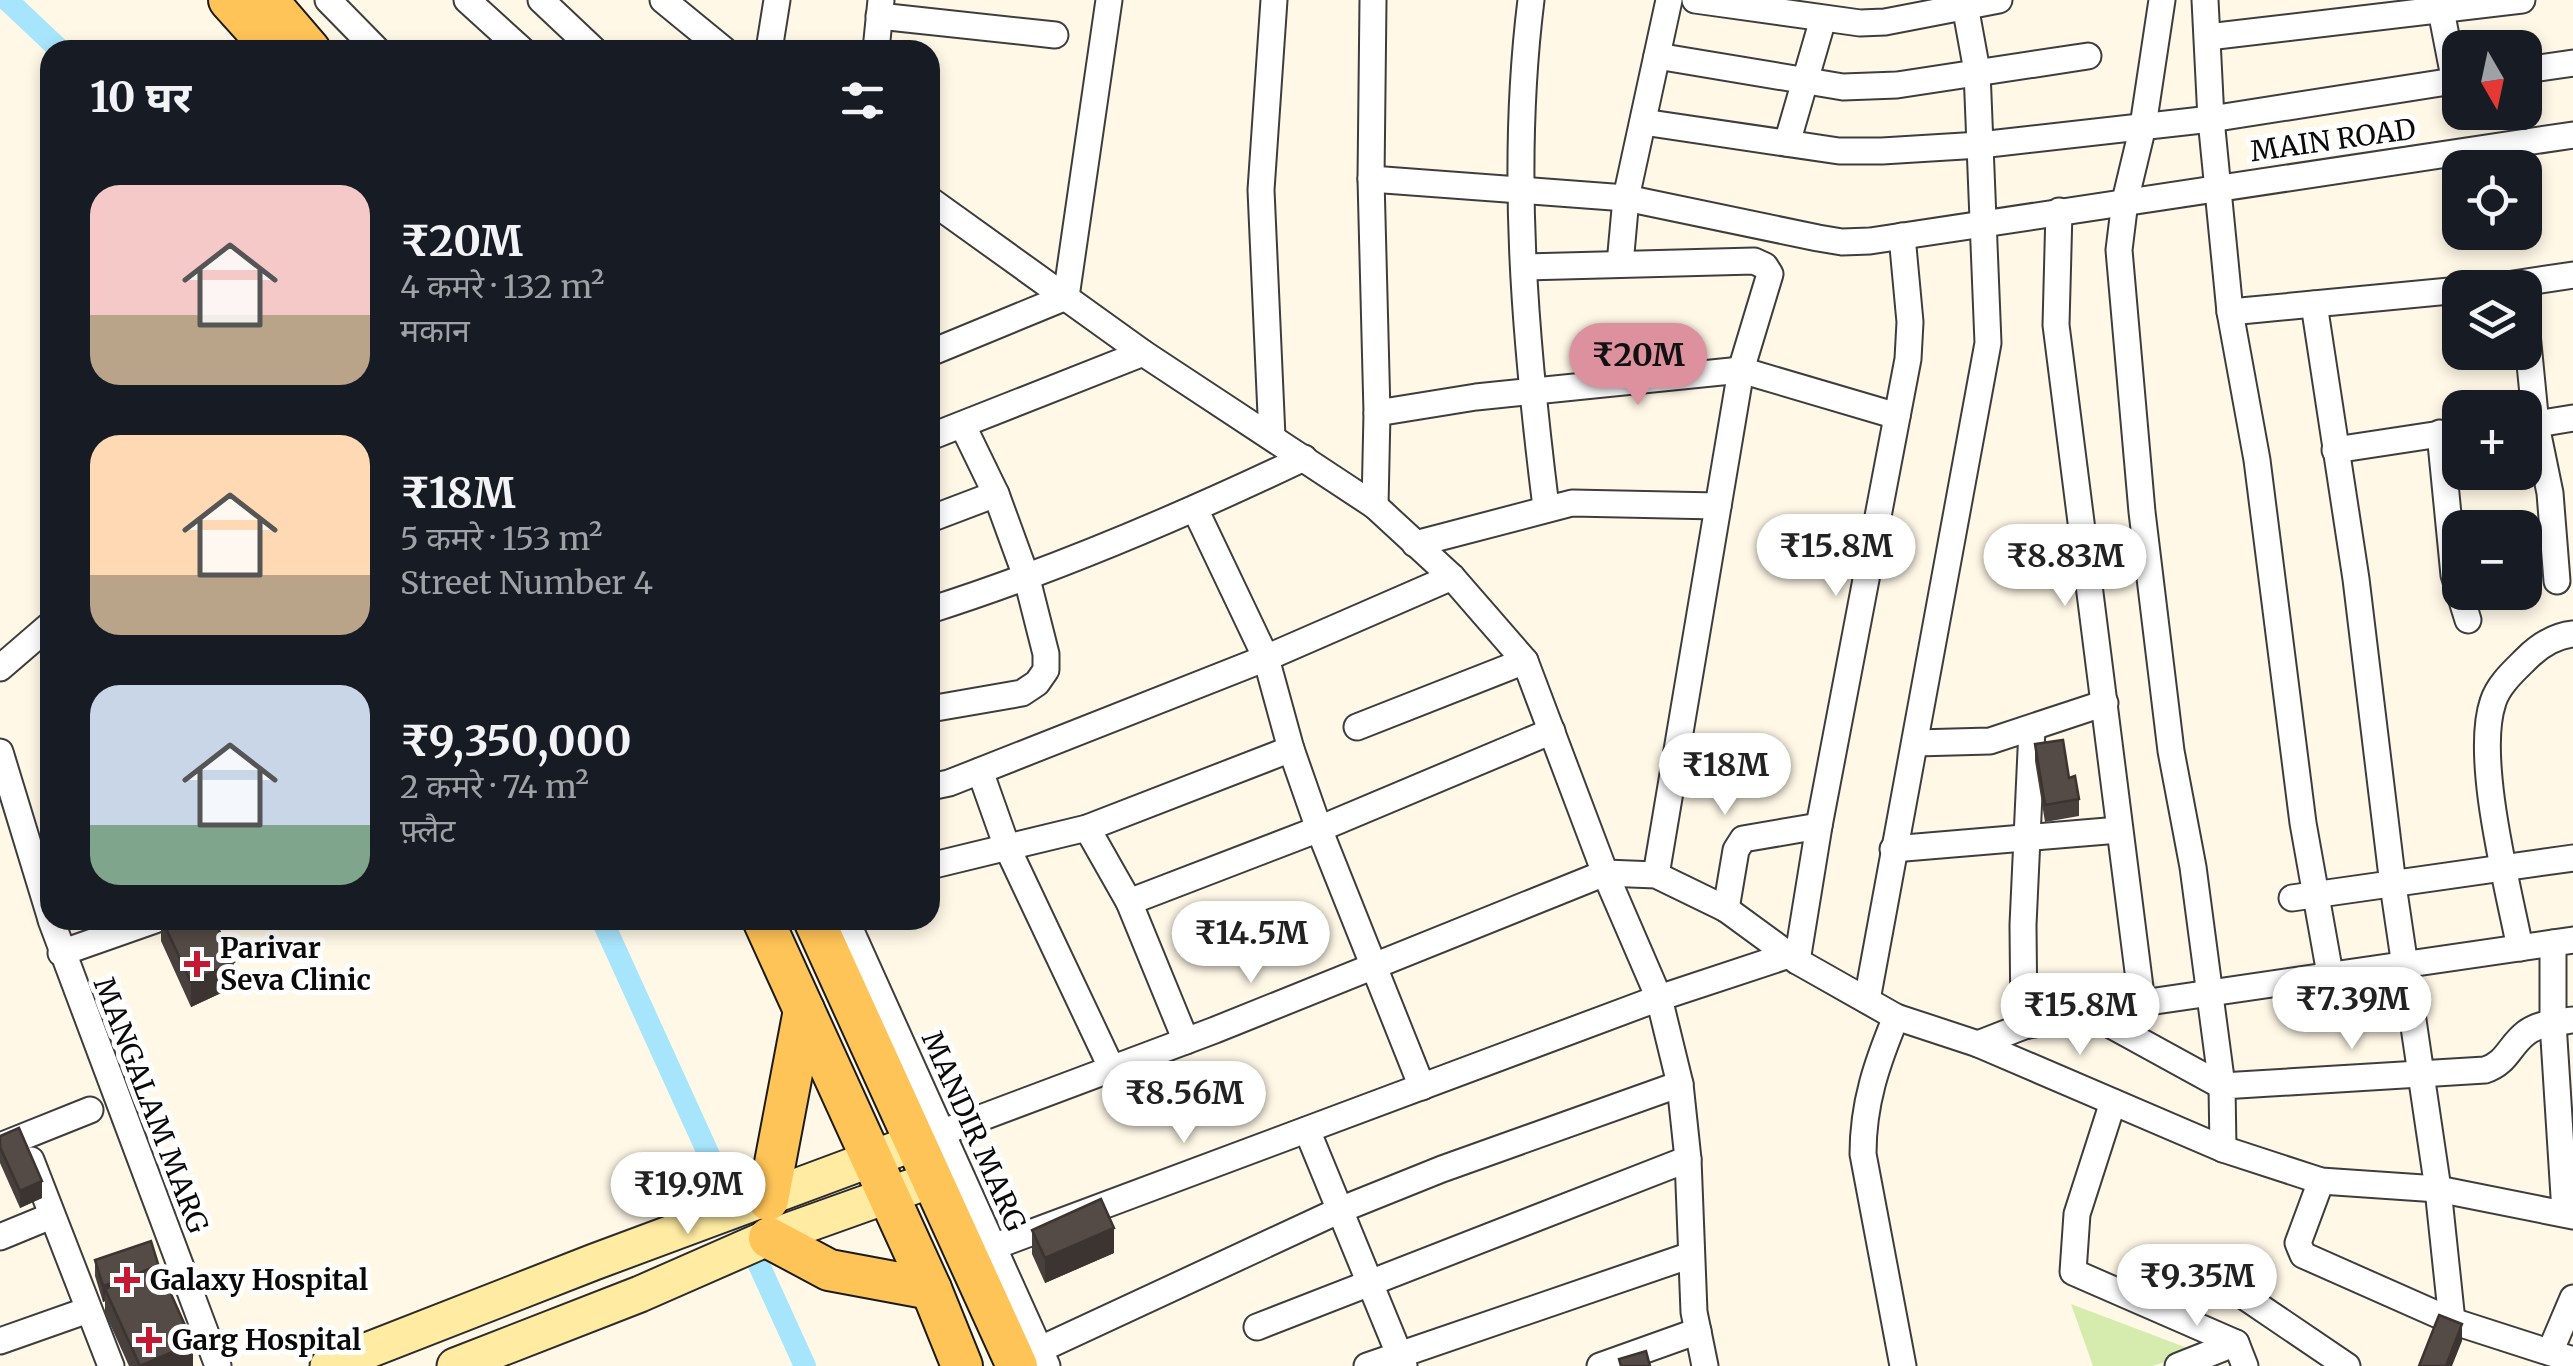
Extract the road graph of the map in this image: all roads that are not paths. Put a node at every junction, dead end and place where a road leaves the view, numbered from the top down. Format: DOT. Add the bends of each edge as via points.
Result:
graph roads {
  1 [pos="229,0"];
  2 [pos="267,0"];
  3 [pos="328,0"];
  4 [pos="467,0"];
  5 [pos="541,0"];
  6 [pos="664,0"];
  7 [pos="777,0"];
  8 [pos="1109,0"];
  9 [pos="1274,0"];
  10 [pos="1373,0"];
  11 [pos="1531,0"];
  12 [pos="1669,0"];
  13 [pos="1695,0"];
  14 [pos="1999,0"];
  15 [pos="2162,0"];
  16 [pos="2205,0"];
  17 [pos="2522,0"];
  18 [pos="1964,3"];
  19 [pos="2440,6"];
  20 [pos="880,8"];
  21 [pos="1823,19"];
  22 [pos="1055,35"];
  23 [pos="2208,37"];
  24 [pos="265,40"];
  25 [pos="301,40"];
  26 [pos="367,40"];
  27 [pos="511,40"];
  28 [pos="583,40"];
  29 [pos="702,40"];
  30 [pos="771,40"];
  31 [pos="877,40"];
  32 [pos="1657,56"];
  33 [pos="2088,56"];
  34 [pos="2573,63"];
  35 [pos="2542,68"];
  36 [pos="1978,71"];
  37 [pos="1806,81"];
  38 [pos="2442,82"];
  39 [pos="2211,119"];
  40 [pos="1643,122"];
  41 [pos="2142,126"];
  42 [pos="2464,130"];
  43 [pos="2573,135"];
  44 [pos="1786,143"];
  45 [pos="1980,145"];
  46 [pos="2468,150"];
  47 [pos="2442,154"];
  48 [pos="1370,180"];
  49 [pos="2220,187"];
  50 [pos="1521,190"];
  51 [pos="1626,198"];
  52 [pos="2124,201"];
  53 [pos="940,207"];
  54 [pos="2059,211"];
  55 [pos="1986,224"];
  56 [pos="1902,236"];
  57 [pos="1620,264"];
  58 [pos="1525,267"];
  59 [pos="2573,275"];
  60 [pos="2542,281"];
  61 [pos="2442,292"];
  62 [pos="1066,297"];
  63 [pos="2314,304"];
  64 [pos="2230,312"];
  65 [pos="940,343"];
  66 [pos="1142,353"];
  67 [pos="1741,370"];
  68 [pos="1532,392"];
  69 [pos="1377,413"];
  70 [pos="1897,416"];
  71 [pos="2573,418"];
  72 [pos="2542,423"];
  73 [pos="963,426"];
  74 [pos="2442,433"];
  75 [pos="940,434"];
  76 [pos="1272,437"];
  77 [pos="2335,450"];
  78 [pos="2542,450"];
  79 [pos="1304,458"];
  80 [pos="2452,490"];
  81 [pos="2562,492"];
  82 [pos="996,494"];
  83 [pos="1375,506"];
  84 [pos="1718,506"];
  85 [pos="1546,508"];
  86 [pos="1195,510"];
  87 [pos="940,515"];
  88 [pos="1415,544"];
  89 [pos="1452,577"];
  90 [pos="1027,579"];
  91 [pos="2557,581"];
  92 [pos="940,607"];
  93 [pos="2468,620"];
  94 [pos="40,634"];
  95 [pos="2573,634"];
  96 [pos="1266,658"];
  97 [pos="1525,661"];
  98 [pos="0,668"];
  99 [pos="2106,703"];
  100 [pos="940,707"];
  101 [pos="1357,727"];
  102 [pos="2032,729"];
  103 [pos="1552,731"];
  104 [pos="1916,743"];
  105 [pos="1292,749"];
  106 [pos="0,752"];
  107 [pos="980,771"];
  108 [pos="940,784"];
  109 [pos="1819,826"];
  110 [pos="1087,828"];
  111 [pos="1319,828"];
  112 [pos="2119,830"];
  113 [pos="2028,838"];
  114 [pos="1006,848"];
  115 [pos="1894,849"];
  116 [pos="2573,858"];
  117 [pos="940,864"];
  118 [pos="2504,870"];
  119 [pos="1605,873"];
  120 [pos="1656,876"];
  121 [pos="40,885"];
  122 [pos="2393,885"];
  123 [pos="2303,897"];
  124 [pos="1129,902"];
  125 [pos="1726,909"];
  126 [pos="54,930"];
  127 [pos="127,930"];
  128 [pos="768,930"];
  129 [pos="819,930"];
  130 [pos="850,930"];
  131 [pos="2563,942"];
  132 [pos="2520,948"];
  133 [pos="61,953"];
  134 [pos="1793,958"];
  135 [pos="2404,964"];
  136 [pos="1373,966"];
  137 [pos="2330,974"];
  138 [pos="2211,994"];
  139 [pos="1659,998"];
  140 [pos="1867,1000"];
  141 [pos="2142,1003"];
  142 [pos="804,1010"];
  143 [pos="2089,1013"];
  144 [pos="1896,1017"];
  145 [pos="2563,1022"];
  146 [pos="2024,1026"];
  147 [pos="1186,1041"];
  148 [pos="1978,1044"];
  149 [pos="1112,1069"];
  150 [pos="2421,1076"];
  151 [pos="1680,1084"];
  152 [pos="2222,1086"];
  153 [pos="1422,1087"];
  154 [pos="2113,1102"];
  155 [pos="90,1110"];
  156 [pos="2567,1127"];
  157 [pos="1308,1130"];
  158 [pos="928,1138"];
  159 [pos="11,1141"];
  160 [pos="2223,1149"];
  161 [pos="1688,1159"];
  162 [pos="872,1160"];
  163 [pos="931,1180"];
  164 [pos="2322,1181"];
  165 [pos="2438,1190"];
  166 [pos="889,1196"];
  167 [pos="1340,1210"];
  168 [pos="2569,1214"];
  169 [pos="51,1216"];
  170 [pos="767,1226"];
  171 [pos="0,1237"];
  172 [pos="979,1252"];
  173 [pos="1691,1255"];
  174 [pos="1369,1282"];
  175 [pos="2223,1282"];
  176 [pos="931,1290"];
  177 [pos="2573,1298"];
  178 [pos="88,1310"];
  179 [pos="2452,1321"];
  180 [pos="1257,1327"];
  181 [pos="1698,1331"];
  182 [pos="0,1341"];
  183 [pos="2240,1354"];
  184 [pos="2542,1356"];
  185 [pos="1030,1360"];
  186 [pos="1402,1360"];
  187 [pos="111,1366"];
  188 [pos="218,1366"];
  189 [pos="328,1366"];
  190 [pos="456,1366"];
  191 [pos="962,1366"];
  192 [pos="1367,1366"];
  193 [pos="1600,1366"];
  194 [pos="1704,1366"];
  195 [pos="1903,1366"];
  196 [pos="2178,1366"];
  197 [pos="2346,1366"];
  1 -- 24 [label="main road"];
  2 -- 25 [label="main road"];
  3 -- 26 [label="street"];
  4 -- 27 [label="street"];
  5 -- 28 [label="street"];
  6 -- 29 [label="street"];
  7 -- 30 [label="street"];
  8 -- 62 [label="street"];
  9 -- 76 [label="street" via="1261,190"];
  10 -- 48 [label="street"];
  11 -- 50 [label="street" via="1522,75"];
  12 -- 32 [label="street"];
  13 -- 21 [label="street"];
  14 -- 18 [label="street"];
  15 -- 41 [label="street"];
  16 -- 23 [label="street"];
  17 -- 19 [label="street"];
  18 -- 21 [label="street" via="1884,22"];
  18 -- 36 [label="street"];
  19 -- 23 [label="street"];
  20 -- 22 [label="street"];
  20 -- 31 [label="street"];
  21 -- 37 [label="street"];
  23 -- 39 [label="street"];
  32 -- 37 [label="street"];
  32 -- 40 [label="street"];
  33 -- 36 [label="street"];
  34 -- 35 [label="street"];
  36 -- 37 [label="street" via="1868,87"];
  36 -- 45 [label="street"];
  37 -- 44 [label="street"];
  38 -- 39 [label="street"];
  39 -- 41 [label="street"];
  39 -- 49 [label="street"];
  40 -- 44 [label="street"];
  40 -- 51 [label="street"];
  41 -- 45 [label="street"];
  41 -- 52 [label="street"];
  42 -- 46 [label="street"];
  43 -- 46 [label="street, MAIN ROAD"];
  44 -- 45 [label="street" via="1858,151"];
  45 -- 55 [label="street"];
  47 -- 49 [label="street, MAIN ROAD"];
  48 -- 50 [label="street, MAIN ROAD"];
  48 -- 69 [label="street"];
  49 -- 52 [label="street, MAIN ROAD"];
  49 -- 64 [label="street"];
  50 -- 51 [label="street, MAIN ROAD"];
  50 -- 58 [label="street"];
  51 -- 56 [label="street, MAIN ROAD" via="1842,242"];
  51 -- 57 [label="street"];
  52 -- 54 [label="street, MAIN ROAD"];
  52 -- 138 [label="street" via="2120,250 2142,512 2171,751"];
  53 -- 62 [label="street"];
  54 -- 55 [label="street, MAIN ROAD"];
  54 -- 99 [label="street" via="2056,325"];
  55 -- 56 [label="street, MAIN ROAD"];
  55 -- 104 [label="street" via="1986,362"];
  56 -- 70 [label="street" via="1910,322"];
  57 -- 58 [label="street"];
  57 -- 67 [label="street" via="1765,266 1770,280"];
  58 -- 68 [label="street"];
  59 -- 60 [label="street"];
  61 -- 63 [label="street"];
  62 -- 65 [label="street"];
  62 -- 66 [label="street"];
  63 -- 64 [label="street"];
  63 -- 77 [label="street"];
  64 -- 123 [label="street" via="2260,479"];
  66 -- 73 [label="street"];
  66 -- 76 [label="street"];
  67 -- 68 [label="street"];
  67 -- 70 [label="street"];
  67 -- 84 [label="street"];
  68 -- 69 [label="street"];
  68 -- 85 [label="street"];
  69 -- 83 [label="street"];
  70 -- 109 [label="street"];
  71 -- 72 [label="street"];
  73 -- 75 [label="street"];
  73 -- 82 [label="street"];
  74 -- 77 [label="street"];
  76 -- 79 [label="street"];
  77 -- 122 [label="street"];
  78 -- 81 [label="street"];
  79 -- 83 [label="street"];
  79 -- 86 [label="street"];
  80 -- 93 [label="street" via="2454,575"];
  81 -- 91 [label="street"];
  82 -- 87 [label="street"];
  82 -- 90 [label="street"];
  83 -- 88 [label="street"];
  84 -- 85 [label="street" via="1596,502"];
  84 -- 120 [label="street"];
  85 -- 88 [label="street"];
  86 -- 90 [label="street"];
  86 -- 96 [label="street"];
  88 -- 89 [label="street"];
  89 -- 96 [label="street"];
  89 -- 97 [label="street"];
  90 -- 92 [label="street"];
  90 -- 100 [label="street" via="1046,654 1038,683 1022,693"];
  94 -- 98 [label="street"];
  95 -- 118 [label="street" via="2536,650 2494,698 2487,761"];
  96 -- 105 [label="street"];
  96 -- 107 [label="street"];
  97 -- 101 [label="street"];
  97 -- 103 [label="street"];
  99 -- 102 [label="street"];
  99 -- 112 [label="street"];
  102 -- 104 [label="street" via="1990,741"];
  102 -- 113 [label="street"];
  103 -- 111 [label="street"];
  103 -- 119 [label="street"];
  104 -- 115 [label="street"];
  105 -- 110 [label="street"];
  105 -- 111 [label="street"];
  106 -- 121 [label="street, MANGALAM MARG"];
  107 -- 108 [label="street"];
  107 -- 114 [label="street"];
  109 -- 125 [label="street" via="1743,839"];
  109 -- 134 [label="street"];
  110 -- 114 [label="street"];
  110 -- 124 [label="street"];
  111 -- 124 [label="street"];
  111 -- 136 [label="street"];
  112 -- 113 [label="street"];
  112 -- 141 [label="street"];
  113 -- 115 [label="street"];
  113 -- 146 [label="street"];
  114 -- 117 [label="street"];
  114 -- 149 [label="street"];
  115 -- 140 [label="street"];
  116 -- 118 [label="street"];
  118 -- 122 [label="street"];
  118 -- 132 [label="street"];
  119 -- 120 [label="street"];
  119 -- 136 [label="street"];
  119 -- 139 [label="street"];
  120 -- 125 [label="street"];
  122 -- 123 [label="street"];
  122 -- 135 [label="street"];
  123 -- 137 [label="street"];
  124 -- 147 [label="street"];
  125 -- 134 [label="street"];
  126 -- 133 [label="street, MANGALAM MARG"];
  127 -- 133 [label="street"];
  128 -- 142 [label="main road"];
  129 -- 158 [label="main road"];
  130 -- 158 [label="street, MANDIR MARG"];
  131 -- 132 [label="street"];
  131 -- 145 [label="street"];
  132 -- 135 [label="street"];
  133 -- 188 [label="street, MANGALAM MARG"];
  134 -- 139 [label="street"];
  134 -- 140 [label="street"];
  135 -- 137 [label="street"];
  135 -- 150 [label="street"];
  136 -- 147 [label="street"];
  136 -- 153 [label="street"];
  137 -- 138 [label="street"];
  138 -- 141 [label="street"];
  138 -- 152 [label="street"];
  139 -- 151 [label="street"];
  139 -- 153 [label="street"];
  140 -- 144 [label="street"];
  141 -- 143 [label="street"];
  142 -- 162 [label="main road"];
  142 -- 170 [label="main road"];
  143 -- 146 [label="street"];
  143 -- 152 [label="street"];
  144 -- 148 [label="street"];
  144 -- 195 [label="street" via="1872,1077 1863,1154"];
  145 -- 150 [label="street" via="2527,1032 2495,1066"];
  145 -- 156 [label="street"];
  146 -- 148 [label="street"];
  147 -- 149 [label="street"];
  148 -- 154 [label="street"];
  149 -- 158 [label="street"];
  150 -- 152 [label="street"];
  150 -- 165 [label="street"];
  151 -- 161 [label="street"];
  151 -- 167 [label="street"];
  152 -- 160 [label="street"];
  153 -- 157 [label="street"];
  154 -- 160 [label="street"];
  154 -- 183 [label="street" via="2077,1214 2072,1272"];
  155 -- 159 [label="street"];
  156 -- 168 [label="street"];
  157 -- 167 [label="street"];
  157 -- 172 [label="street"];
  158 -- 162 [label="main road"];
  158 -- 163 [label="main road"];
  158 -- 172 [label="street, MANDIR MARG"];
  159 -- 169 [label="street"];
  160 -- 164 [label="street"];
  161 -- 173 [label="street"];
  161 -- 174 [label="street"];
  162 -- 166 [label="main road"];
  162 -- 170 [label="main road"];
  163 -- 166 [label="main road"];
  163 -- 172 [label="main road"];
  164 -- 165 [label="street"];
  164 -- 179 [label="street" via="2298,1242 2303,1255"];
  165 -- 168 [label="street"];
  165 -- 179 [label="street"];
  166 -- 170 [label="main road"];
  166 -- 176 [label="main road"];
  167 -- 174 [label="street"];
  167 -- 185 [label="street"];
  169 -- 171 [label="street"];
  169 -- 178 [label="street"];
  170 -- 176 [label="main road" via="828,1270"];
  170 -- 189 [label="main road" via="594,1262"];
  170 -- 190 [label="main road" via="640,1294"];
  172 -- 185 [label="main road"];
  173 -- 181 [label="street"];
  173 -- 186 [label="street"];
  174 -- 180 [label="street"];
  174 -- 186 [label="street"];
  175 -- 197 [label="street"];
  176 -- 191 [label="main road"];
  177 -- 184 [label="street"];
  178 -- 182 [label="street"];
  178 -- 187 [label="street"];
  179 -- 184 [label="street"];
  181 -- 193 [label="street"];
  181 -- 194 [label="street"];
  183 -- 196 [label="street"];
  186 -- 192 [label="street"];
}
